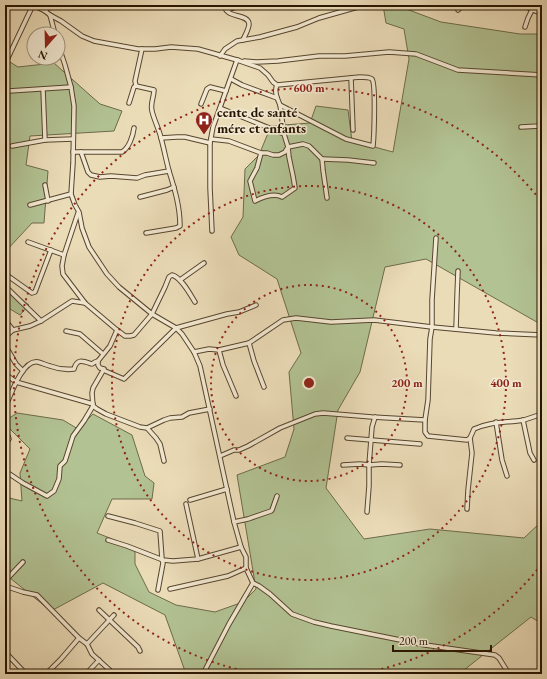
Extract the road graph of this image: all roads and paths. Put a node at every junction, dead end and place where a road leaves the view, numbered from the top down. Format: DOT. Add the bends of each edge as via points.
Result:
graph roads {
  1 [pos="33,5"];
  2 [pos="51,5"];
  3 [pos="225,5"];
  4 [pos="243,5"];
  5 [pos="365,5"];
  6 [pos="463,5"];
  7 [pos="525,5"];
  8 [pos="353,7"];
  9 [pos="226,10"];
  10 [pos="458,10"];
  11 [pos="532,10"];
  12 [pos="45,11"];
  13 [pos="541,13"];
  14 [pos="50,15"];
  15 [pos="53,26"];
  16 [pos="525,28"];
  17 [pos="243,40"];
  18 [pos="142,49"];
  19 [pos="220,56"];
  20 [pos="237,60"];
  21 [pos="5,64"];
  22 [pos="65,66"];
  23 [pos="542,75"];
  24 [pos="231,78"];
  25 [pos="350,78"];
  26 [pos="277,85"];
  27 [pos="136,86"];
  28 [pos="71,87"];
  29 [pos="44,89"];
  30 [pos="226,91"];
  31 [pos="5,97"];
  32 [pos="277,98"];
  33 [pos="129,103"];
  34 [pos="201,104"];
  35 [pos="280,105"];
  36 [pos="220,108"];
  37 [pos="542,122"];
  38 [pos="521,127"];
  39 [pos="134,128"];
  40 [pos="352,130"];
  41 [pos="284,134"];
  42 [pos="161,138"];
  43 [pos="73,139"];
  44 [pos="45,140"];
  45 [pos="211,141"];
  46 [pos="12,146"];
  47 [pos="288,148"];
  48 [pos="73,152"];
  49 [pos="81,152"];
  50 [pos="261,153"];
  51 [pos="322,159"];
  52 [pos="374,163"];
  53 [pos="169,170"];
  54 [pos="45,185"];
  55 [pos="174,187"];
  56 [pos="71,194"];
  57 [pos="140,197"];
  58 [pos="327,198"];
  59 [pos="48,201"];
  60 [pos="30,205"];
  61 [pos="79,212"];
  62 [pos="212,231"];
  63 [pos="146,233"];
  64 [pos="436,238"];
  65 [pos="28,242"];
  66 [pos="51,250"];
  67 [pos="64,255"];
  68 [pos="204,263"];
  69 [pos="458,271"];
  70 [pos="8,276"];
  71 [pos="180,280"];
  72 [pos="8,289"];
  73 [pos="195,302"];
  74 [pos="85,303"];
  75 [pos="256,305"];
  76 [pos="152,314"];
  77 [pos="5,320"];
  78 [pos="41,321"];
  79 [pos="432,327"];
  80 [pos="176,328"];
  81 [pos="456,329"];
  82 [pos="13,330"];
  83 [pos="117,330"];
  84 [pos="66,331"];
  85 [pos="542,335"];
  86 [pos="5,337"];
  87 [pos="249,342"];
  88 [pos="5,345"];
  89 [pos="219,350"];
  90 [pos="194,352"];
  91 [pos="103,354"];
  92 [pos="98,361"];
  93 [pos="104,370"];
  94 [pos="23,371"];
  95 [pos="5,374"];
  96 [pos="16,382"];
  97 [pos="264,387"];
  98 [pos="236,396"];
  99 [pos="6,401"];
  100 [pos="93,405"];
  101 [pos="5,408"];
  102 [pos="210,409"];
  103 [pos="542,414"];
  104 [pos="375,417"];
  105 [pos="425,420"];
  106 [pos="523,420"];
  107 [pos="496,422"];
  108 [pos="147,428"];
  109 [pos="5,433"];
  110 [pos="347,438"];
  111 [pos="470,438"];
  112 [pos="371,440"];
  113 [pos="5,443"];
  114 [pos="420,444"];
  115 [pos="220,456"];
  116 [pos="534,460"];
  117 [pos="164,461"];
  118 [pos="343,465"];
  119 [pos="369,465"];
  120 [pos="400,465"];
  121 [pos="5,471"];
  122 [pos="507,476"];
  123 [pos="227,489"];
  124 [pos="277,496"];
  125 [pos="190,500"];
  126 [pos="186,504"];
  127 [pos="467,509"];
  128 [pos="367,512"];
  129 [pos="108,516"];
  130 [pos="234,522"];
  131 [pos="108,540"];
  132 [pos="241,547"];
  133 [pos="162,559"];
  134 [pos="198,559"];
  135 [pos="22,562"];
  136 [pos="246,568"];
  137 [pos="5,581"];
  138 [pos="253,583"];
  139 [pos="5,586"];
  140 [pos="170,589"];
  141 [pos="158,590"];
  142 [pos="99,610"];
  143 [pos="114,615"];
  144 [pos="109,620"];
  145 [pos="79,638"];
  146 [pos="87,644"];
  147 [pos="140,651"];
  148 [pos="5,652"];
  149 [pos="100,660"];
  150 [pos="26,674"];
  151 [pos="46,674"];
  152 [pos="86,674"];
  153 [pos="114,674"];
  154 [pos="203,674"];
  155 [pos="509,674"];
  1 -- 12 [label="street"];
  1 -- 21 [label="street"];
  2 -- 12 [label="street"];
  3 -- 9 [label="street"];
  4 -- 9 [label="street"];
  5 -- 8 [label="street"];
  6 -- 10 [label="street"];
  7 -- 11 [label="street"];
  8 -- 17 [label="street" via="297,27"];
  9 -- 17 [label="street" via="248,21"];
  11 -- 13 [label="street"];
  11 -- 16 [label="street"];
  12 -- 14 [label="street"];
  14 -- 15 [label="street"];
  14 -- 18 [label="street" via="94,41"];
  17 -- 19 [label="street" via="225,49"];
  18 -- 19 [label="street" via="189,48"];
  18 -- 27 [label="street"];
  19 -- 20 [label="street"];
  20 -- 23 [label="street" via="278,61 389,52 416,54 458,70"];
  20 -- 24 [label="street"];
  20 -- 26 [label="street" via="260,68"];
  22 -- 28 [label="street"];
  24 -- 30 [label="street"];
  24 -- 32 [label="street" via="242,85"];
  25 -- 26 [label="street"];
  25 -- 35 [label="street" via="368,77 373,80 373,146 346,139"];
  25 -- 40 [label="street"];
  26 -- 32 [label="street"];
  27 -- 33 [label="street"];
  27 -- 42 [label="street" via="154,90 152,113"];
  28 -- 29 [label="street"];
  28 -- 43 [label="street" via="74,106"];
  29 -- 31 [label="street" via="9,91"];
  29 -- 44 [label="street"];
  30 -- 34 [label="street" via="210,87"];
  30 -- 36 [label="street"];
  32 -- 35 [label="street"];
  35 -- 41 [label="street"];
  36 -- 41 [label="street"];
  36 -- 45 [label="street"];
  37 -- 38 [label="street" via="540,126"];
  39 -- 49 [label="street" via="134,134 126,150 122,152"];
  41 -- 47 [label="street"];
  42 -- 45 [label="street"];
  42 -- 53 [label="street"];
  43 -- 44 [label="street"];
  43 -- 48 [label="street"];
  44 -- 46 [label="street"];
  45 -- 50 [label="street" via="229,141"];
  45 -- 62 [label="street"];
  47 -- 50 [label="street" via="279,155"];
  47 -- 50 [label="street" via="295,188 282,197 268,196 255,201 250,181"];
  47 -- 51 [label="street" via="303,144 309,146"];
  48 -- 49 [label="street"];
  48 -- 56 [label="street"];
  49 -- 53 [label="street" via="88,172 100,177 136,178"];
  51 -- 52 [label="street"];
  51 -- 58 [label="street"];
  53 -- 55 [label="street"];
  54 -- 59 [label="street"];
  55 -- 57 [label="street"];
  55 -- 63 [label="street" via="179,205 180,226"];
  56 -- 59 [label="street"];
  56 -- 61 [label="street"];
  59 -- 60 [label="street"];
  61 -- 67 [label="street"];
  61 -- 76 [label="street" via="89,247 107,274"];
  64 -- 79 [label="street"];
  65 -- 66 [label="street"];
  66 -- 67 [label="street"];
  66 -- 70 [label="street" via="35,292 32,293"];
  67 -- 74 [label="street" via="63,274"];
  68 -- 71 [label="street"];
  69 -- 81 [label="street"];
  71 -- 73 [label="street"];
  71 -- 76 [label="street" via="170,275"];
  72 -- 78 [label="street"];
  74 -- 78 [label="street" via="72,301"];
  74 -- 83 [label="street"];
  75 -- 80 [label="street" via="239,312"];
  76 -- 80 [label="street"];
  76 -- 83 [label="street" via="134,335 125,336"];
  77 -- 82 [label="street"];
  78 -- 82 [label="street"];
  79 -- 81 [label="street"];
  79 -- 87 [label="street" via="374,320 331,322 296,318 283,320"];
  79 -- 105 [label="street"];
  80 -- 90 [label="street"];
  80 -- 93 [label="street" via="124,379"];
  81 -- 85 [label="street"];
  82 -- 86 [label="street"];
  83 -- 91 [label="street" via="110,346"];
  84 -- 91 [label="street" via="80,334"];
  87 -- 89 [label="street"];
  87 -- 97 [label="street"];
  88 -- 94 [label="street"];
  89 -- 90 [label="street"];
  89 -- 98 [label="street"];
  90 -- 102 [label="street"];
  91 -- 92 [label="street"];
  92 -- 93 [label="street" via="100,368"];
  92 -- 94 [label="street" via="92,364 82,361 70,370 36,362"];
  93 -- 100 [label="street" via="93,388"];
  94 -- 96 [label="street"];
  95 -- 96 [label="street"];
  96 -- 99 [label="street"];
  96 -- 100 [label="street"];
  99 -- 101 [label="street"];
  100 -- 108 [label="street" via="113,416"];
  100 -- 121 [label="street" via="73,436 65,462 60,466 59,479 54,491 47,496"];
  102 -- 108 [label="street" via="170,418"];
  102 -- 115 [label="street"];
  103 -- 106 [label="street"];
  104 -- 105 [label="street"];
  104 -- 112 [label="street"];
  104 -- 115 [label="street" via="315,414 280,428 239,450"];
  105 -- 111 [label="street" via="425,432 428,436 467,440"];
  106 -- 107 [label="street"];
  106 -- 116 [label="street" via="530,453"];
  107 -- 111 [label="street" via="474,429"];
  107 -- 122 [label="street"];
  108 -- 117 [label="street" via="160,444"];
  109 -- 113 [label="street" via="9,439"];
  110 -- 112 [label="street"];
  111 -- 127 [label="street" via="472,453"];
  112 -- 114 [label="street"];
  112 -- 119 [label="street"];
  115 -- 123 [label="street"];
  118 -- 119 [label="street"];
  119 -- 120 [label="street"];
  119 -- 128 [label="street"];
  123 -- 125 [label="street"];
  123 -- 130 [label="street"];
  124 -- 130 [label="street" via="271,512"];
  126 -- 134 [label="street"];
  129 -- 133 [label="street" via="160,531"];
  130 -- 132 [label="street"];
  131 -- 133 [label="street"];
  132 -- 134 [label="street"];
  132 -- 136 [label="street" via="246,557"];
  133 -- 134 [label="street"];
  133 -- 141 [label="street"];
  135 -- 137 [label="street"];
  136 -- 138 [label="street"];
  136 -- 140 [label="street" via="228,576"];
  138 -- 154 [label="street"];
  138 -- 155 [label="street" via="292,614 314,622 425,645 495,655"];
  139 -- 145 [label="street" via="37,595"];
  142 -- 144 [label="street"];
  143 -- 144 [label="street"];
  144 -- 146 [label="street"];
  144 -- 147 [label="street"];
  145 -- 146 [label="street"];
  145 -- 151 [label="street"];
  146 -- 149 [label="street" via="92,654"];
  148 -- 150 [label="street"];
  149 -- 152 [label="street"];
  149 -- 153 [label="street"];
}
